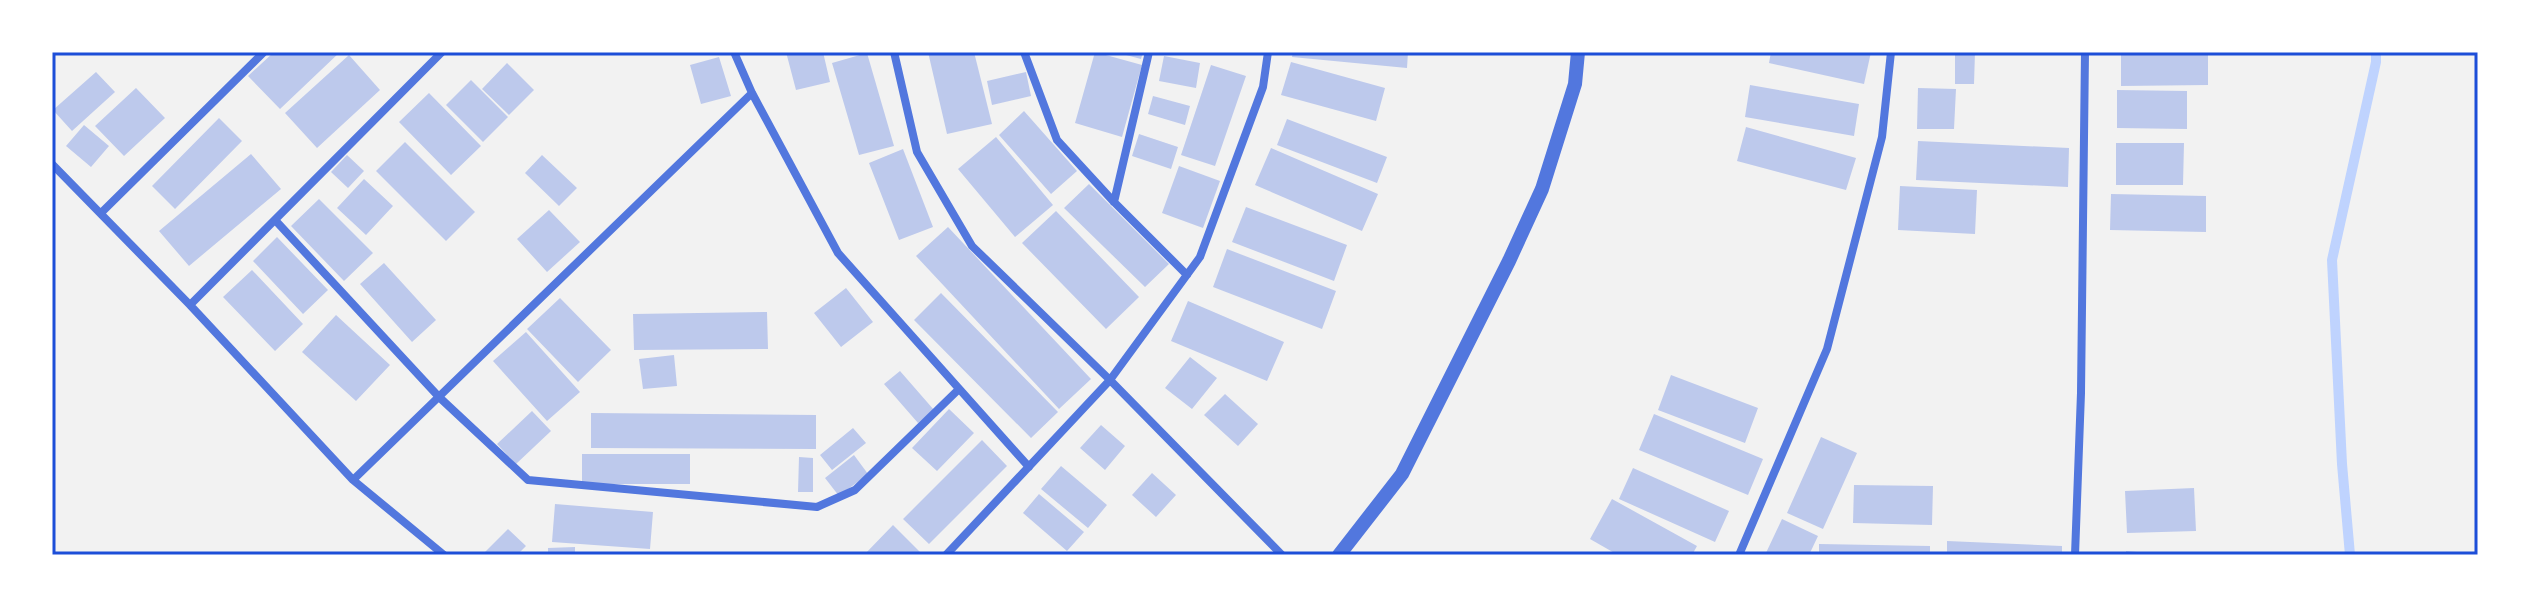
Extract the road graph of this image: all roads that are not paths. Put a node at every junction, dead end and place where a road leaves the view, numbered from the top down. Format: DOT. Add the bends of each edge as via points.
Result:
graph roads {
  1 [pos="264,52"];
  2 [pos="442,52"];
  3 [pos="734,52"];
  4 [pos="894,52"];
  5 [pos="1024,52"];
  6 [pos="1149,52"];
  7 [pos="1268,52"];
  8 [pos="1578,52"];
  9 [pos="1891,52"];
  10 [pos="2085,52"];
  11 [pos="752,93"];
  12 [pos="52,164"];
  13 [pos="1114,202"];
  14 [pos="101,213"];
  15 [pos="275,220"];
  16 [pos="1187,275"];
  17 [pos="190,305"];
  18 [pos="1110,380"];
  19 [pos="959,389"];
  20 [pos="439,397"];
  21 [pos="1029,467"];
  22 [pos="353,480"];
  23 [pos="444,555"];
  24 [pos="946,555"];
  25 [pos="1282,555"];
  26 [pos="1339,555"];
  27 [pos="1739,555"];
  28 [pos="2075,555"];
  1 -- 14 [label="street"];
  2 -- 15 [label="street"];
  3 -- 11 [label="street"];
  4 -- 18 [label="street" via="917,152 972,246"];
  5 -- 13 [label="street" via="1057,140"];
  6 -- 13 [label="street"];
  7 -- 16 [label="street" via="1258,101 1200,257"];
  8 -- 26 [label="street" via="1575,84 1542,189 1509,261 1402,474"];
  9 -- 27 [label="street" via="1882,137 1827,349"];
  10 -- 28 [label="street"];
  11 -- 19 [label="street" via="838,253"];
  11 -- 20 [label="street"];
  12 -- 14 [label="street"];
  13 -- 16 [label="street"];
  14 -- 17 [label="street"];
  15 -- 17 [label="street"];
  15 -- 20 [label="street"];
  16 -- 18 [label="street"];
  17 -- 22 [label="street"];
  18 -- 21 [label="street"];
  18 -- 25 [label="street"];
  19 -- 20 [label="street" via="855,490 817,507 528,480"];
  19 -- 21 [label="street"];
  20 -- 22 [label="street"];
  21 -- 24 [label="street"];
  22 -- 23 [label="street"];
}
